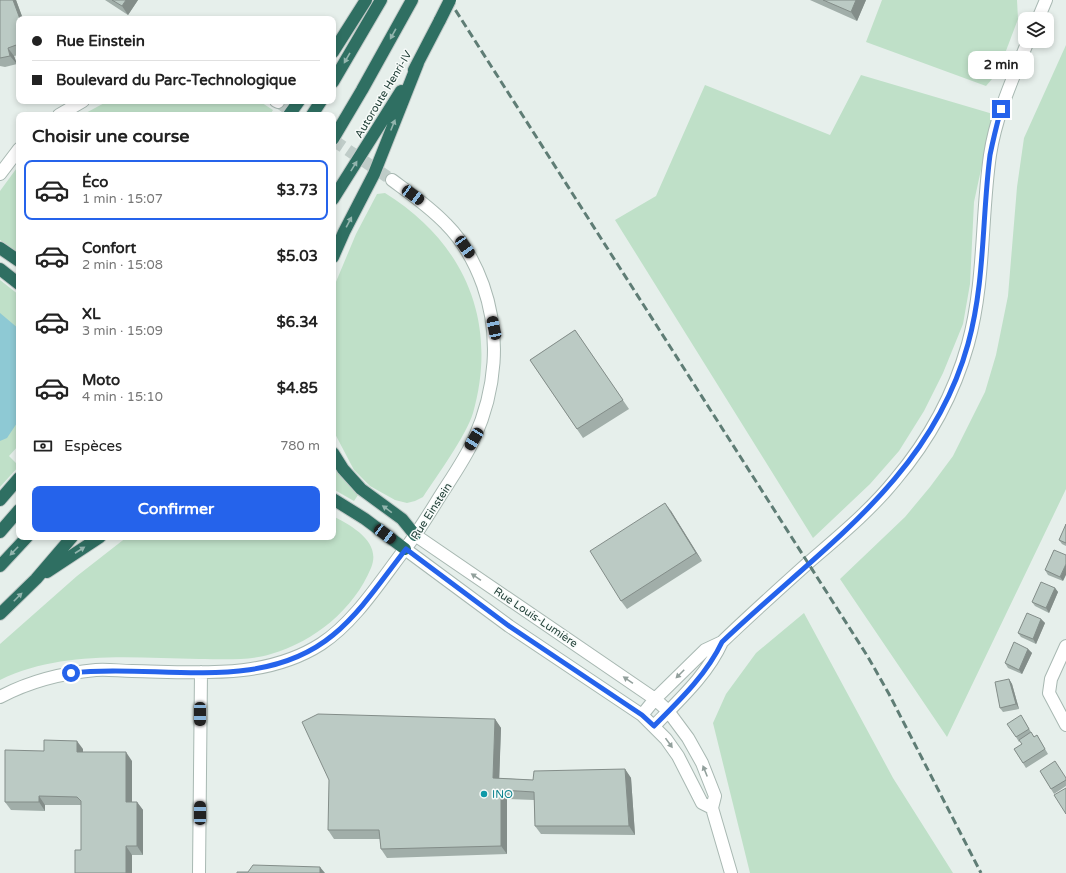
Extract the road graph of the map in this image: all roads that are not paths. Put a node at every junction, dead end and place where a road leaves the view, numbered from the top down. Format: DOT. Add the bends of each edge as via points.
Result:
graph roads {
  1 [pos="366,0"];
  2 [pos="381,0"];
  3 [pos="412,0"];
  4 [pos="450,0"];
  5 [pos="1046,0"];
  6 [pos="1041,12"];
  7 [pos="336,47"];
  8 [pos="1025,48"];
  9 [pos="418,63"];
  10 [pos="336,77"];
  11 [pos="78,104"];
  12 [pos="64,112"];
  13 [pos="336,134"];
  14 [pos="16,153"];
  15 [pos="0,174"];
  16 [pos="392,180"];
  17 [pos="336,194"];
  18 [pos="0,248"];
  19 [pos="336,250"];
  20 [pos="16,259"];
  21 [pos="0,269"];
  22 [pos="16,282"];
  23 [pos="336,458"];
  24 [pos="16,481"];
  25 [pos="0,500"];
  26 [pos="336,501"];
  27 [pos="16,513"];
  28 [pos="0,532"];
  29 [pos="415,536"];
  30 [pos="24,540"];
  31 [pos="69,540"];
  32 [pos="95,540"];
  33 [pos="406,549"];
  34 [pos="0,566"];
  35 [pos="36,579"];
  36 [pos="0,614"];
  37 [pos="722,642"];
  38 [pos="1066,646"];
  39 [pos="200,672"];
  40 [pos="0,697"];
  41 [pos="655,699"];
  42 [pos="668,712"];
  43 [pos="642,715"];
  44 [pos="654,726"];
  45 [pos="1066,726"];
  46 [pos="712,808"];
  47 [pos="199,873"];
  48 [pos="731,873"];
  1 -- 7 [label="highway"];
  2 -- 10 [label="highway, one-way"];
  3 -- 13 [label="highway, Autoroute Henri-IV, one-way"];
  4 -- 9 [label="highway, Autoroute Henri-IV, bridge"];
  5 -- 6 [label="street"];
  8 -- 37 [label="street" via="1001,109 990,154 977,296 968,343 956,381 943,408 895,481 867,511"];
  17 -- 9 [label="highway, Autoroute Henri-IV, one-way"];
  19 -- 9 [label="highway, one-way" via="374,174"];
  11 -- 12 [label="street"];
  14 -- 15 [label="street"];
  16 -- 29 [label="street, Rue Einstein" via="424,203 447,224 470,255 488,298 494,328 495,355 492,381 474,439"];
  18 -- 20 [label="highway"];
  21 -- 22 [label="highway"];
  29 -- 23 [label="highway, one-way" via="402,519 361,489"];
  24 -- 25 [label="highway"];
  26 -- 33 [label="highway" via="365,518"];
  27 -- 28 [label="highway"];
  29 -- 33 [label="street, Rue Einstein"];
  41 -- 29 [label="street, Rue Louis-Lumière, one-way"];
  30 -- 34 [label="highway, one-way"];
  31 -- 35 [label="highway"];
  35 -- 32 [label="highway, one-way"];
  33 -- 39 [label="street, Rue Einstein" via="364,602 321,644 296,657 264,667 228,672"];
  33 -- 43 [label="street, Rue Louis-Lumière" via="509,626"];
  36 -- 35 [label="highway, one-way"];
  37 -- 41 [label="street, one-way" via="705,650"];
  37 -- 42 [label="street" via="715,658"];
  38 -- 45 [label="street" via="1051,679 1049,693"];
  39 -- 40 [label="street, Rue Einstein" via="97,670 58,675"];
  39 -- 47 [label="street"];
  41 -- 42 [label="street, Rue Louis-Lumière"];
  41 -- 43 [label="street"];
  42 -- 44 [label="street"];
  46 -- 42 [label="street, Rue Louis-Lumière, one-way" via="716,796 702,763 688,738"];
  43 -- 44 [label="street, Rue Louis-Lumière"];
  44 -- 46 [label="street, Rue Louis-Lumière, one-way" via="678,756 702,803"];
  46 -- 48 [label="street"];
}
